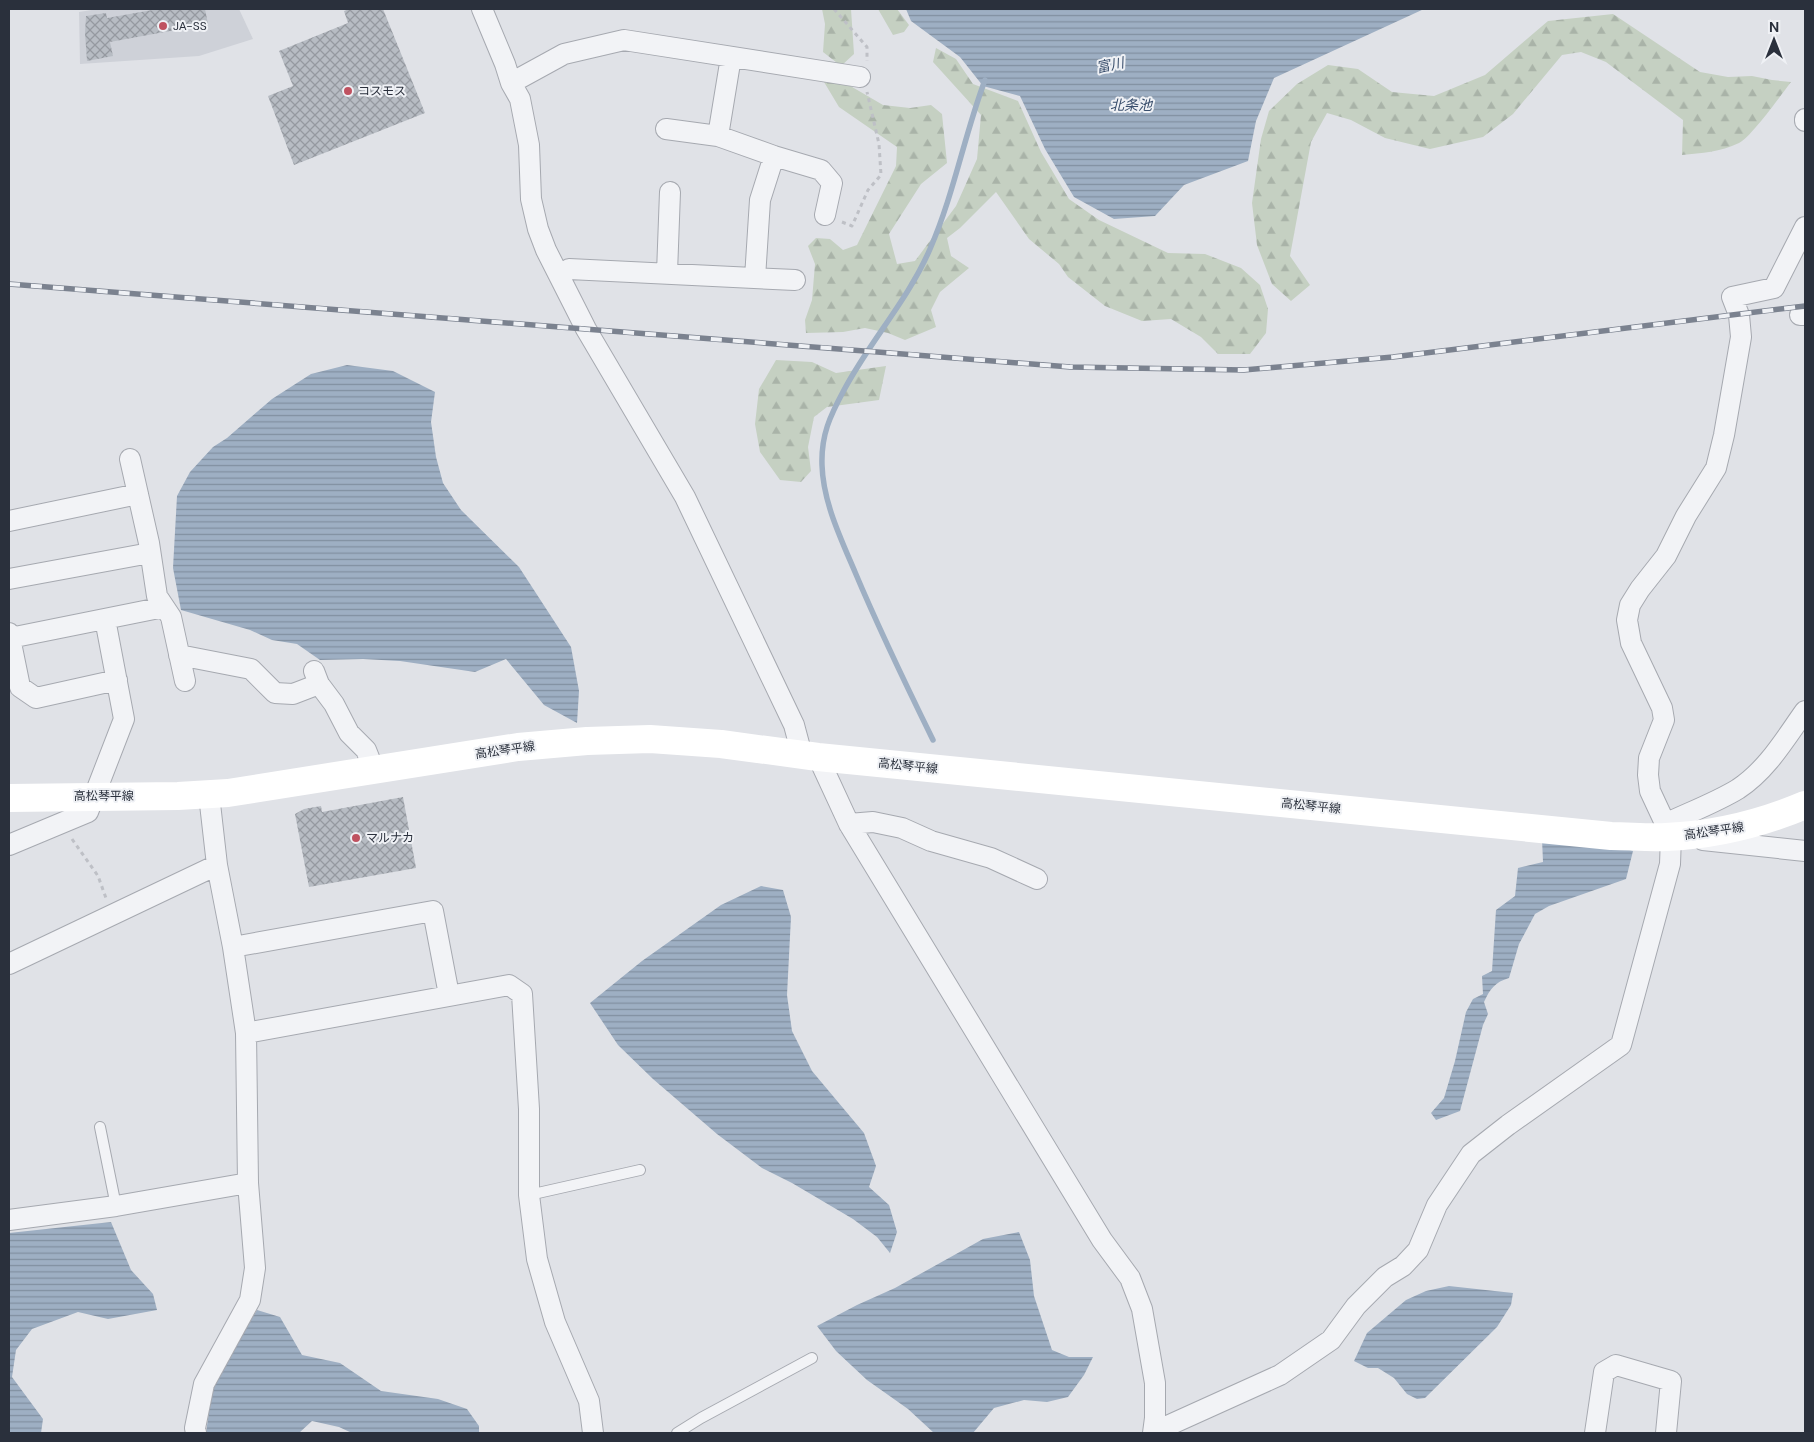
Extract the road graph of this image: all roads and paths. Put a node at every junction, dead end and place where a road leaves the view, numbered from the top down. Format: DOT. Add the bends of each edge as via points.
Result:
graph roads {
  1 [pos="482,9"];
  2 [pos="834,9"];
  3 [pos="731,57"];
  4 [pos="864,77"];
  5 [pos="511,83"];
  6 [pos="666,129"];
  7 [pos="718,136"];
  8 [pos="774,156"];
  9 [pos="670,192"];
  10 [pos="825,215"];
  11 [pos="1805,227"];
  12 [pos="569,268"];
  13 [pos="667,273"];
  14 [pos="755,278"];
  15 [pos="795,280"];
  16 [pos="130,459"];
  17 [pos="138,494"];
  18 [pos="9,520"];
  19 [pos="150,553"];
  20 [pos="9,579"];
  21 [pos="164,607"];
  22 [pos="106,619"];
  23 [pos="9,636"];
  24 [pos="179,654"];
  25 [pos="117,680"];
  26 [pos="185,681"];
  27 [pos="1805,711"];
  28 [pos="810,756"];
  29 [pos="374,770"];
  30 [pos="208,795"];
  31 [pos="96,796"];
  32 [pos="9,798"];
  33 [pos="1805,805"];
  34 [pos="61,823"];
  35 [pos="848,824"];
  36 [pos="1668,830"];
  37 [pos="9,844"];
  38 [pos="1805,851"];
  39 [pos="217,865"];
  40 [pos="1038,879"];
  41 [pos="113,915"];
  42 [pos="233,947"];
  43 [pos="9,964"];
  44 [pos="449,995"];
  45 [pos="246,1033"];
  46 [pos="100,1127"];
  47 [pos="640,1170"];
  48 [pos="248,1183"];
  49 [pos="528,1195"];
  50 [pos="116,1206"];
  51 [pos="9,1220"];
  52 [pos="812,1358"];
  53 [pos="196,1433"];
  54 [pos="593,1433"];
  55 [pos="677,1433"];
  56 [pos="1154,1433"];
  57 [pos="1595,1433"];
  58 [pos="1666,1433"];
  1 -- 5 [label="street"];
  2 -- 4 [label="path" via="867,47"];
  3 -- 4 [label="street"];
  3 -- 5 [label="street" via="624,40 564,54"];
  3 -- 7 [label="street"];
  4 -- 10 [label="path" via="879,144 881,175 868,190 852,226"];
  5 -- 28 [label="street" via="520,99 529,145 531,199 546,250 586,329 685,497"];
  6 -- 7 [label="street"];
  7 -- 8 [label="street"];
  8 -- 10 [label="street" via="822,170 832,183"];
  8 -- 14 [label="street" via="760,200"];
  9 -- 13 [label="street"];
  11 -- 36 [label="street" via="1774,288 1732,297 1741,337 1716,468 1666,556 1630,605 1627,620 1631,643 1662,708 1664,720 1650,758 1648,775 1650,791"];
  12 -- 13 [label="street"];
  13 -- 14 [label="street"];
  14 -- 15 [label="street"];
  16 -- 17 [label="street"];
  17 -- 18 [label="street"];
  17 -- 19 [label="street"];
  19 -- 20 [label="street"];
  19 -- 21 [label="street" via="157,596"];
  21 -- 22 [label="street"];
  21 -- 24 [label="street" via="171,617"];
  22 -- 23 [label="street"];
  22 -- 25 [label="street"];
  23 -- 25 [label="street" via="20,687 36,698"];
  24 -- 26 [label="street"];
  24 -- 29 [label="street" via="251,669 275,693 293,694 316,678 349,733 366,750"];
  25 -- 31 [label="street" via="124,719"];
  27 -- 36 [label="street" via="1757,774 1738,789"];
  28 -- 29 [label="main road, 高松琴平線" via="721,744 650,739 587,741 518,747"];
  28 -- 35 [label="street"];
  28 -- 36 [label="main road, 高松琴平線" via="1611,836"];
  29 -- 30 [label="main road, 高松琴平線"];
  30 -- 31 [label="main road, 高松琴平線"];
  30 -- 39 [label="street"];
  31 -- 32 [label="main road, 高松琴平線"];
  31 -- 34 [label="street" via="88,812"];
  33 -- 36 [label="main road, 高松琴平線" via="1745,827 1709,833"];
  34 -- 37 [label="street"];
  34 -- 41 [label="path" via="98,876"];
  35 -- 40 [label="street" via="873,822 902,828 932,841 991,858"];
  35 -- 56 [label="street" via="1102,1240 1130,1278 1142,1308 1155,1383"];
  36 -- 38 [label="street"];
  36 -- 56 [label="street" via="1670,864 1621,1045 1471,1154 1437,1205 1418,1250 1356,1306 1331,1340 1280,1376"];
  39 -- 41 [label="street"];
  39 -- 42 [label="street"];
  41 -- 43 [label="street"];
  42 -- 44 [label="street" via="433,911"];
  42 -- 45 [label="street"];
  44 -- 45 [label="street"];
  44 -- 49 [label="street" via="509,985 522,994 529,1109"];
  45 -- 48 [label="street"];
  46 -- 50 [label="lane"];
  47 -- 49 [label="lane"];
  48 -- 50 [label="street"];
  48 -- 53 [label="street" via="254,1268 250,1300 204,1384"];
  49 -- 54 [label="street" via="537,1259 555,1322 588,1401"];
  50 -- 51 [label="street"];
  52 -- 55 [label="lane"];
  57 -- 58 [label="street" via="1604,1372 1616,1364 1671,1381"];
}
